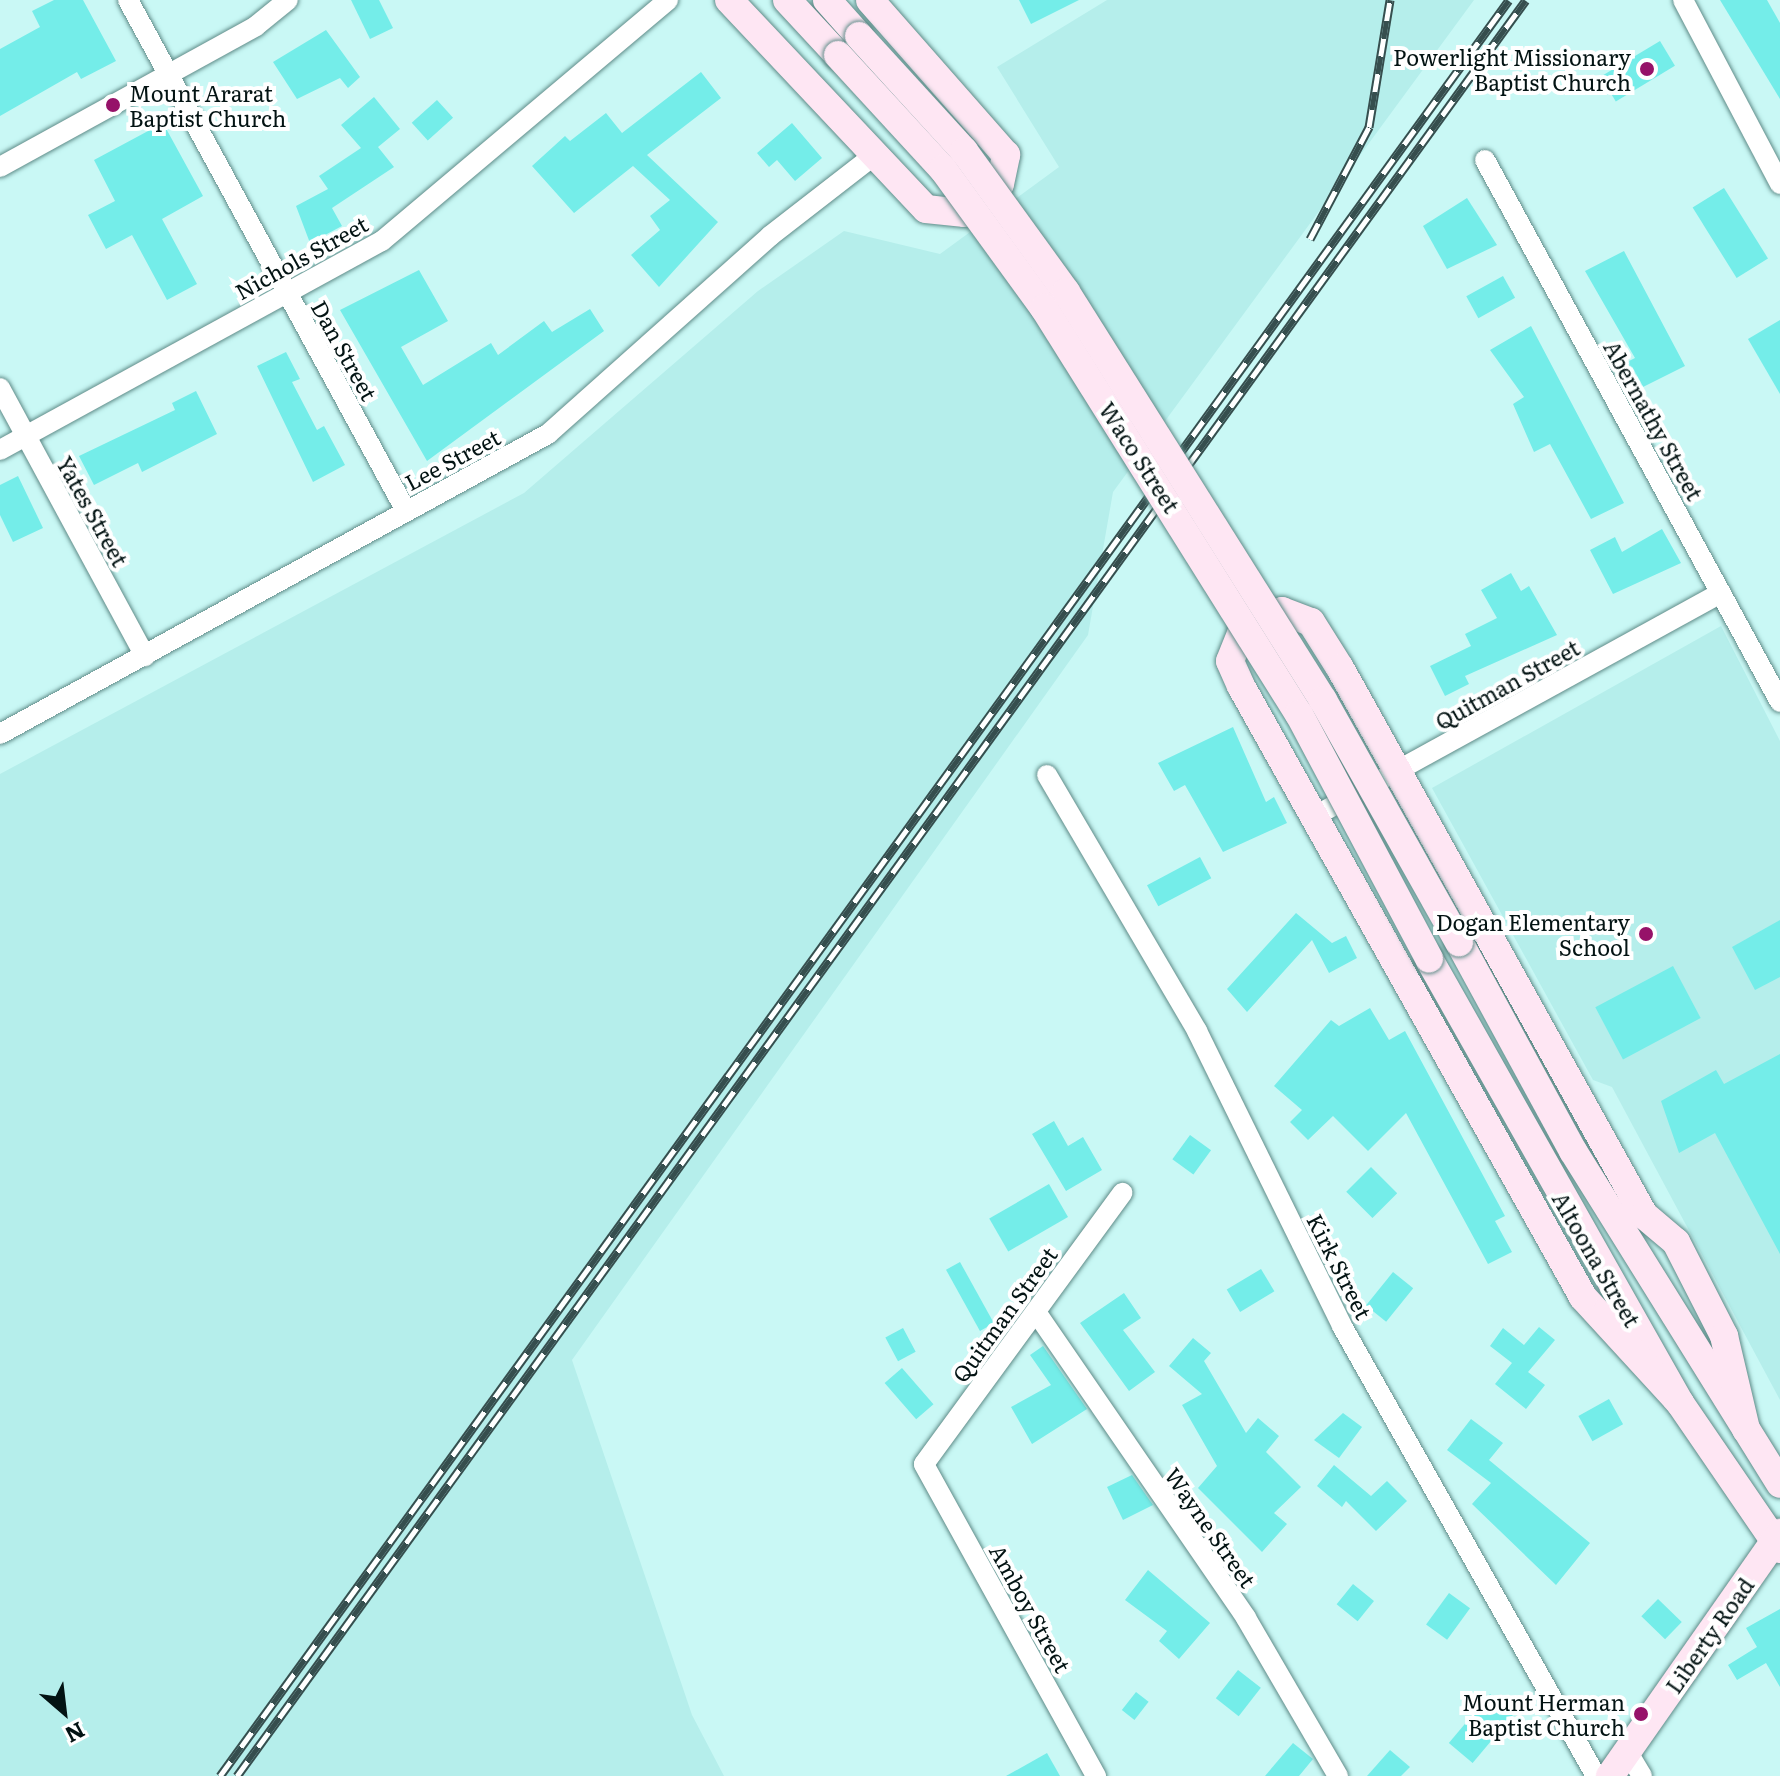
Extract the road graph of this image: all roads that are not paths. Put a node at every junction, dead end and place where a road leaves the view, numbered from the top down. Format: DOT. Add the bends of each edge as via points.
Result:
graph roads {
  1 [pos="128,0"];
  2 [pos="288,0"];
  3 [pos="668,0"];
  4 [pos="729,0"];
  5 [pos="787,0"];
  6 [pos="827,0"];
  7 [pos="870,0"];
  8 [pos="1683,0"];
  9 [pos="848,46"];
  10 [pos="167,76"];
  11 [pos="877,153"];
  12 [pos="1485,160"];
  13 [pos="0,167"];
  14 [pos="1778,176"];
  15 [pos="286,292"];
  16 [pos="0,388"];
  17 [pos="25,436"];
  18 [pos="0,450"];
  19 [pos="406,511"];
  20 [pos="1721,593"];
  21 [pos="145,656"];
  22 [pos="1780,702"];
  23 [pos="0,734"];
  24 [pos="1396,772"];
  25 [pos="1047,775"];
  26 [pos="1315,816"];
  27 [pos="1459,942"];
  28 [pos="1429,959"];
  29 [pos="1122,1193"];
  30 [pos="1644,1215"];
  31 [pos="1036,1312"];
  32 [pos="1682,1326"];
  33 [pos="1680,1403"];
  34 [pos="1746,1429"];
  35 [pos="924,1464"];
  36 [pos="1780,1484"];
  37 [pos="1778,1541"];
  38 [pos="1627,1751"];
  39 [pos="1096,1776"];
  40 [pos="1338,1776"];
  41 [pos="1596,1776"];
  42 [pos="1610,1776"];
  43 [pos="1642,1776"];
  1 -- 10 [label="street, Dan Street"];
  2 -- 10 [label="street"];
  3 -- 15 [label="street, Nichols Street" via="382,241"];
  4 -- 11 [label="main road"];
  5 -- 9 [label="main road, Waco Street"];
  6 -- 9 [label="main road, Waco Street"];
  7 -- 11 [label="main road" via="1006,155 1000,184 965,213 926,209"];
  8 -- 14 [label="street"];
  9 -- 27 [label="main road, Waco Street, bridge" via="964,151 1066,292 1323,700"];
  9 -- 28 [label="main road, Waco Street, bridge" via="1044,308 1299,714"];
  10 -- 13 [label="street"];
  10 -- 15 [label="street, Dan Street"];
  11 -- 19 [label="street, Lee Street" via="770,236 548,434"];
  12 -- 20 [label="street, Abernathy Street"];
  15 -- 17 [label="street, Nichols Street"];
  15 -- 19 [label="street, Dan Street"];
  16 -- 17 [label="street, Yates Street"];
  17 -- 18 [label="street, Nichols Street"];
  17 -- 21 [label="street, Yates Street"];
  19 -- 21 [label="street, Lee Street"];
  20 -- 22 [label="street, Abernathy Street"];
  20 -- 24 [label="street, Quitman Street"];
  21 -- 23 [label="street, Lee Street"];
  24 -- 26 [label="street, Quitman Street"];
  24 -- 26 [label="main road" via="1311,622 1282,611 1241,634 1230,661"];
  24 -- 30 [label="main road"];
  25 -- 41 [label="street, Kirk Street" via="1197,1031 1342,1326"];
  26 -- 33 [label="main road" via="1583,1297"];
  27 -- 32 [label="main road, Altoona Street"];
  28 -- 33 [label="main road, Altoona Street"];
  29 -- 31 [label="street, Quitman Street"];
  30 -- 32 [label="main road"];
  30 -- 34 [label="main road" via="1676,1242 1724,1336 1744,1395"];
  31 -- 35 [label="street, Quitman Street"];
  31 -- 40 [label="street, Wayne Street" via="1246,1618"];
  32 -- 34 [label="main road, Altoona Street"];
  33 -- 37 [label="main road, Altoona Street"];
  34 -- 36 [label="main road, Altoona Street"];
  35 -- 39 [label="street, Amboy Street"];
  37 -- 38 [label="main road, Liberty Road"];
  38 -- 42 [label="main road, Liberty Road"];
  38 -- 43 [label="street"];
}
